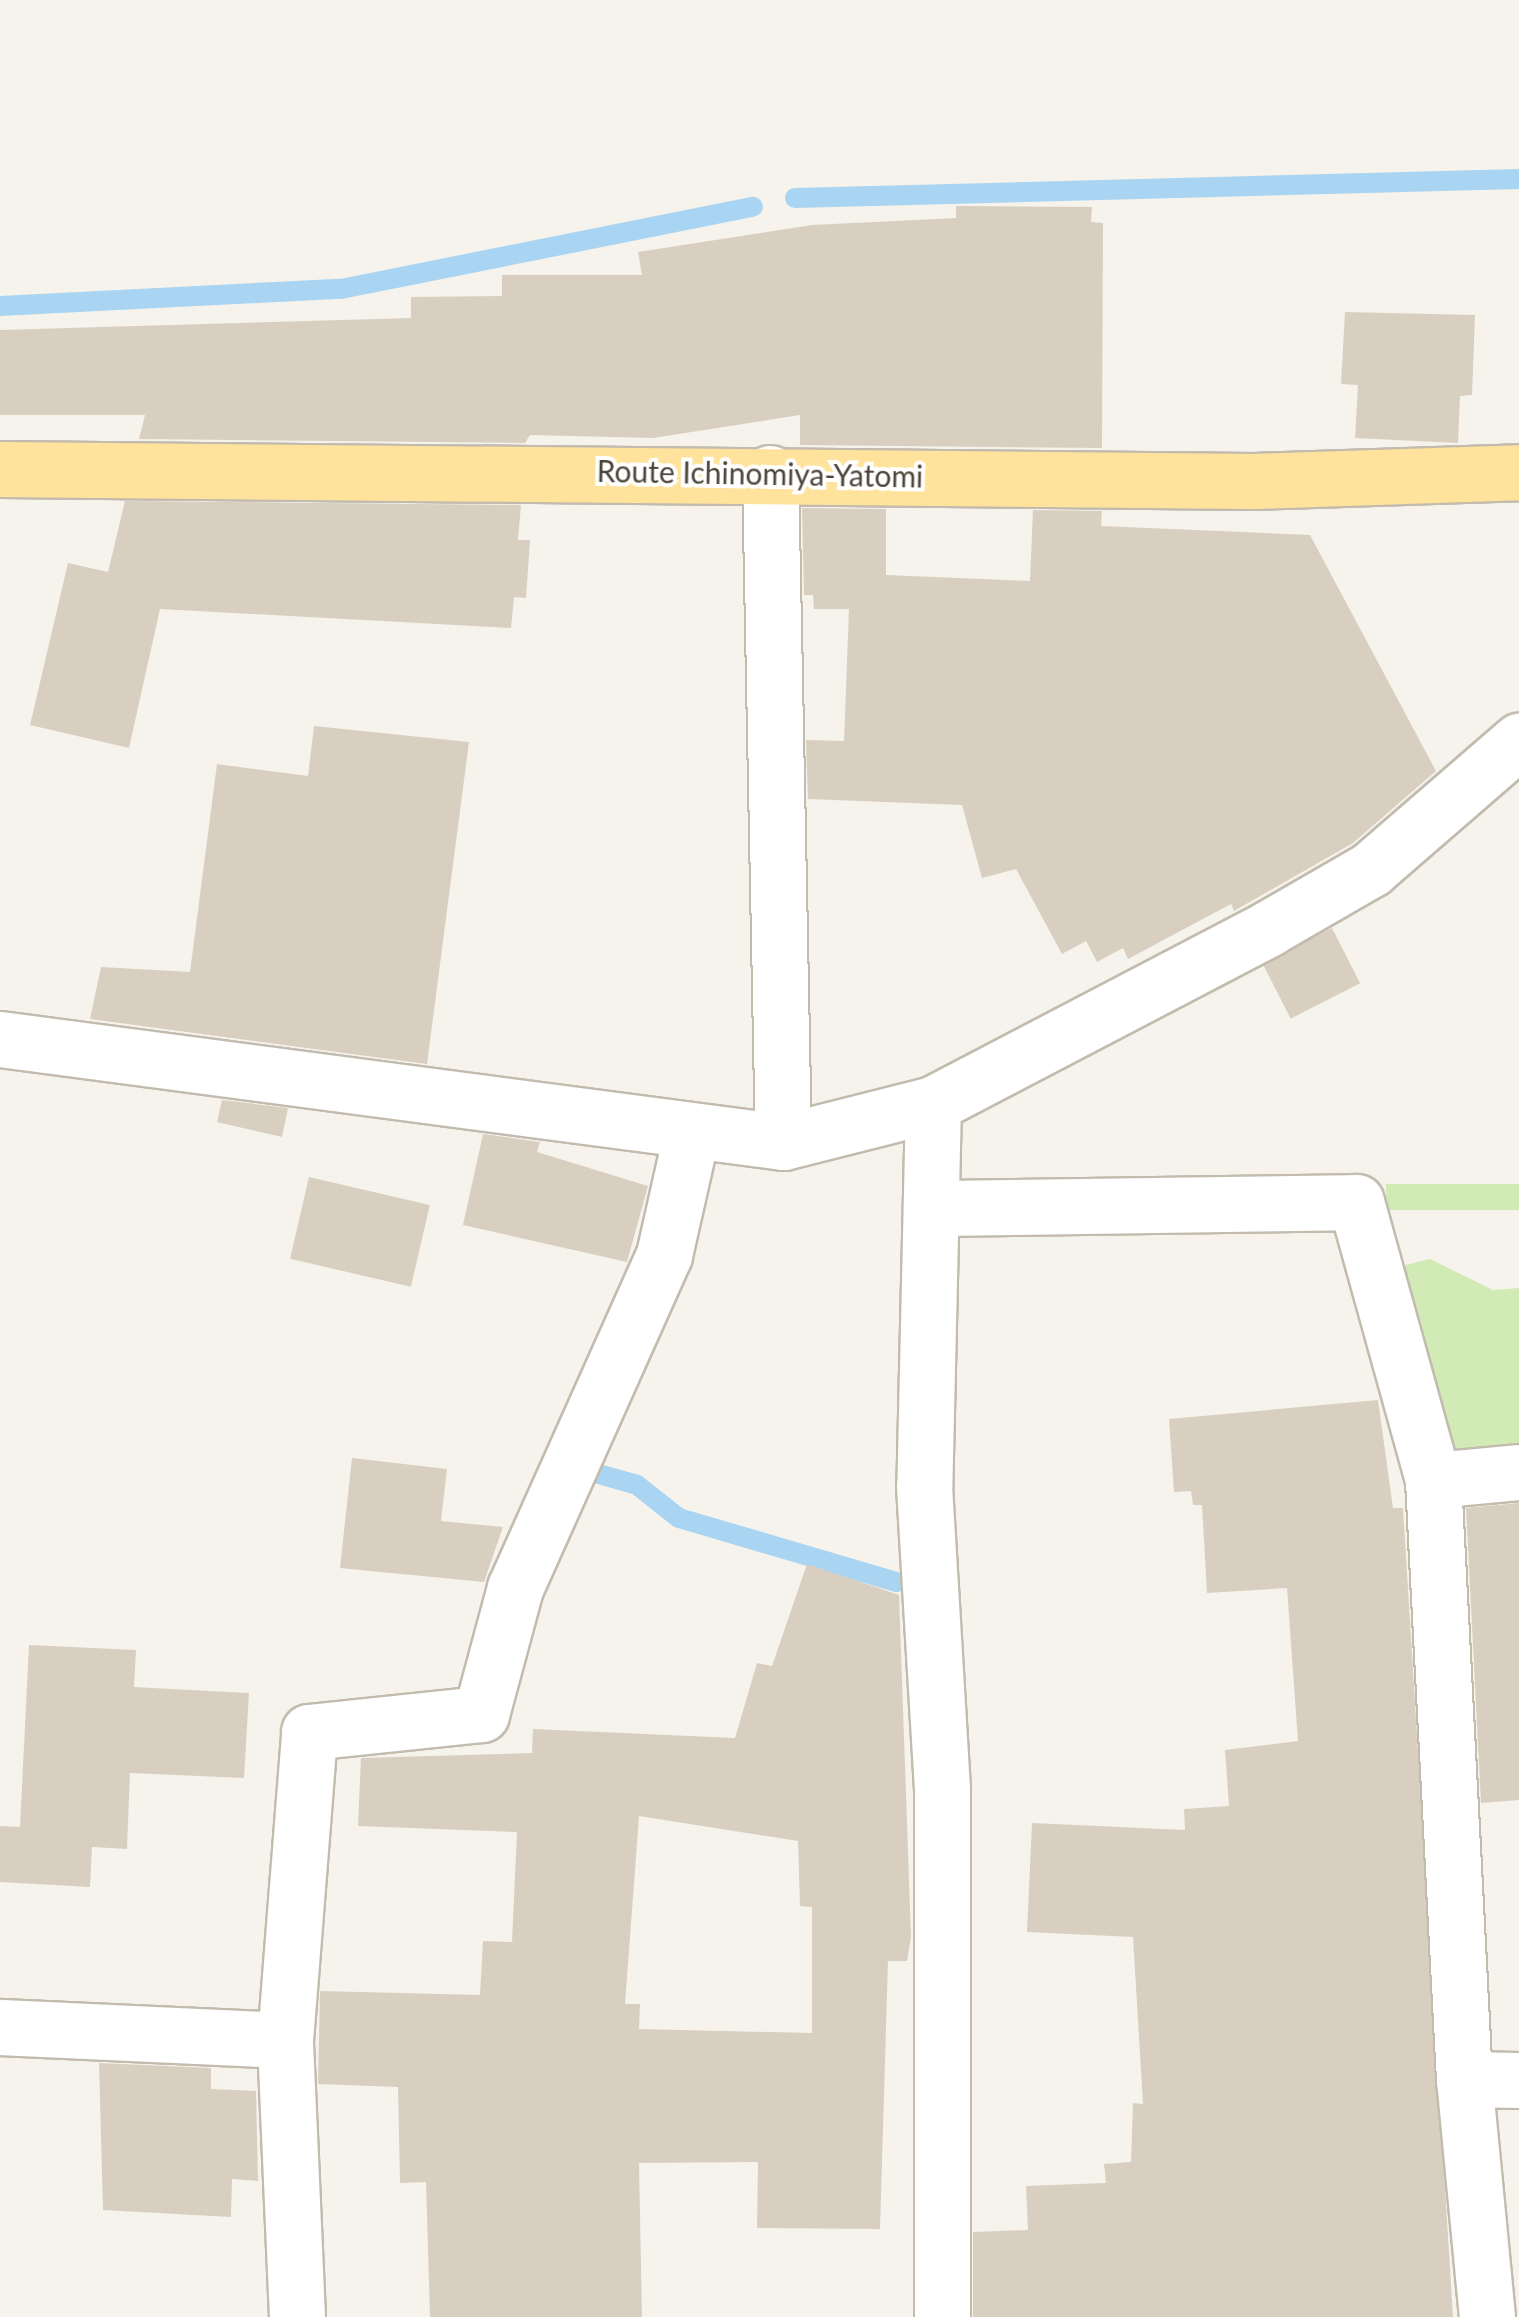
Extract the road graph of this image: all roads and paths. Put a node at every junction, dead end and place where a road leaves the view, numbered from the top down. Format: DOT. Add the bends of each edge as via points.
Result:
graph roads {
  1 [pos="0,469"];
  2 [pos="1519,472"];
  3 [pos="770,473"];
  4 [pos="1519,741"];
  5 [pos="0,1039"];
  6 [pos="933,1104"];
  7 [pos="692,1130"];
  8 [pos="783,1142"];
  9 [pos="934,1208"];
  10 [pos="1519,1472"];
  11 [pos="1433,1480"];
  12 [pos="0,2027"];
  13 [pos="285,2040"];
  14 [pos="1464,2079"];
  15 [pos="1519,2080"];
  16 [pos="297,2317"];
  17 [pos="942,2317"];
  18 [pos="1487,2317"];
  1 -- 3 [label="main road, Route Ichinomiya-Yatomi"];
  2 -- 3 [label="main road, Route Ichinomiya-Yatomi" via="1253,481"];
  3 -- 8 [label="street"];
  4 -- 6 [label="street" via="1372,868"];
  5 -- 7 [label="street"];
  6 -- 8 [label="street"];
  6 -- 9 [label="street"];
  7 -- 8 [label="street"];
  7 -- 13 [label="street" via="664,1255 515,1588 481,1714 309,1732"];
  9 -- 11 [label="street" via="1356,1202"];
  9 -- 17 [label="street" via="924,1486 942,1789"];
  10 -- 11 [label="street"];
  11 -- 14 [label="street"];
  12 -- 13 [label="street"];
  13 -- 16 [label="street"];
  14 -- 15 [label="street"];
  14 -- 18 [label="street"];
}
